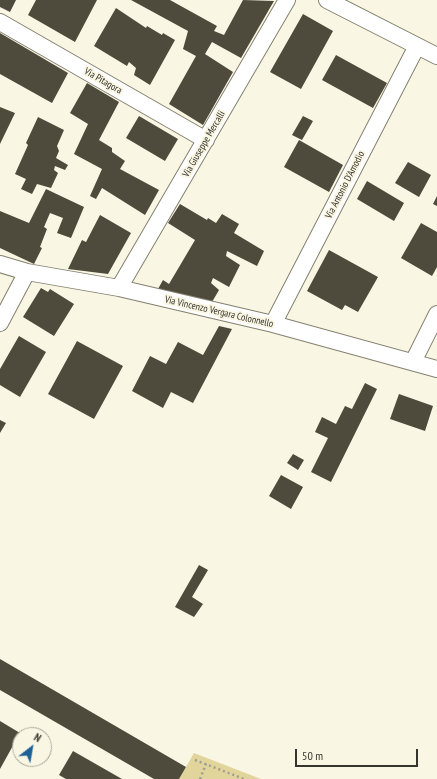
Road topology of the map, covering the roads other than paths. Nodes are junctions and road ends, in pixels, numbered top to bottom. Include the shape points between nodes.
1 (287, 0) edge
2 (327, 0) edge
3 (0, 22) edge
4 (417, 46) junction
5 (437, 56) edge
6 (206, 140) junction
7 (0, 264) edge
8 (27, 272) junction
9 (119, 288) junction
10 (437, 314) edge
11 (0, 323) edge
12 (273, 324) junction
13 (413, 362) junction
14 (437, 368) edge

1 - 6 street, Via Giuseppe Mercalli
2 - 4 street
3 - 6 street, Via Pitagora
4 - 5 street
4 - 12 street, Via Antonio D'Amodio
6 - 9 street, Via Giuseppe Mercalli
7 - 8 street, Via Vincenzo Vergara Colonnello
8 - 9 street, Via Vincenzo Vergara Colonnello
8 - 11 street
9 - 12 street, Via Vincenzo Vergara Colonnello
10 - 13 street
12 - 13 street, Via Vincenzo Vergara Colonnello
13 - 14 street, Via Vincenzo Vergara Colonnello

